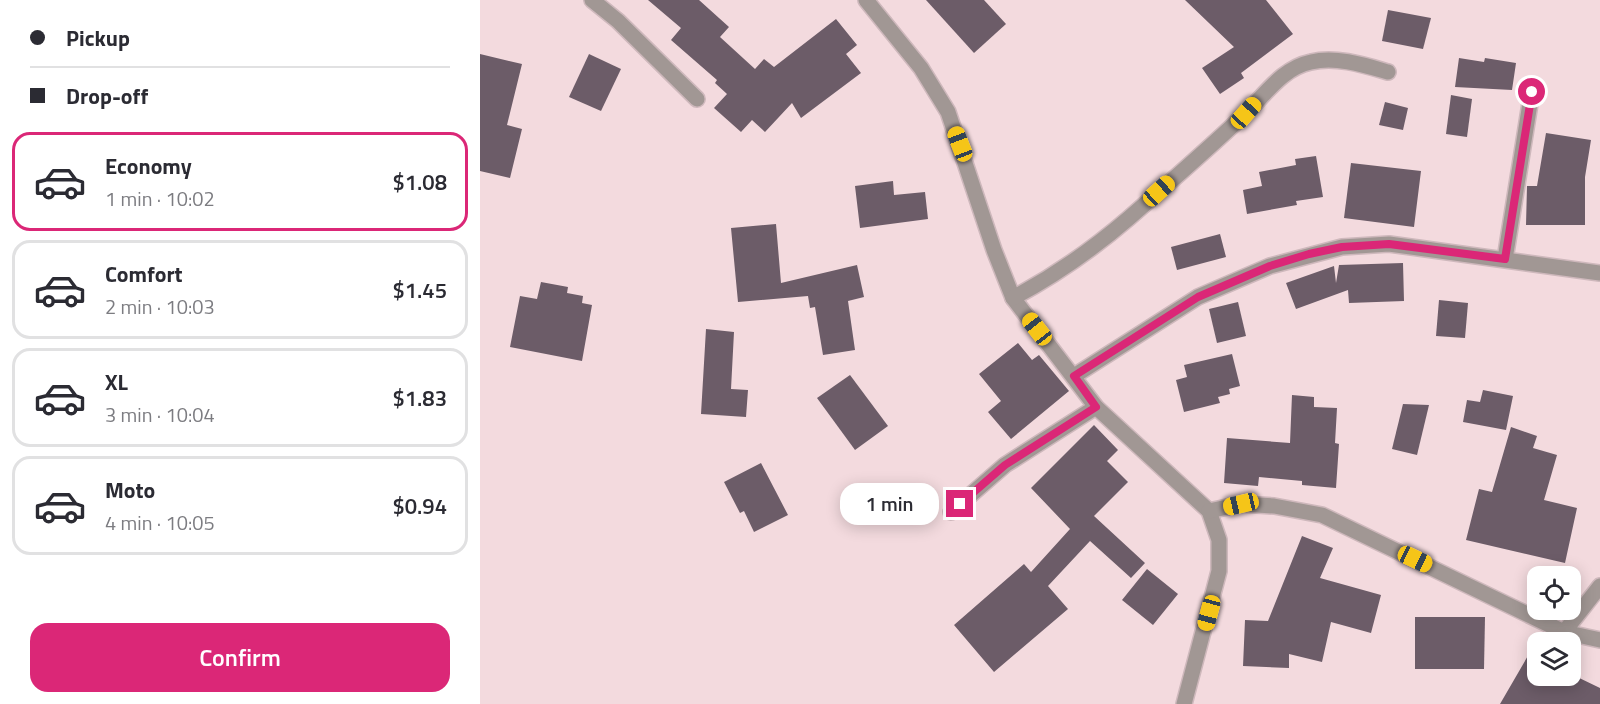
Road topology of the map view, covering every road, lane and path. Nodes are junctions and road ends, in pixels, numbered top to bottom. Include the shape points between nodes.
1 (592, 0) edge
2 (866, 0) edge
3 (1388, 72) dead end
4 (1532, 92) dead end
5 (698, 99) dead end
6 (1505, 259) junction
7 (1600, 273) edge
8 (1013, 298) junction
9 (1074, 376) junction
10 (1096, 407) junction
11 (1209, 511) junction
12 (951, 512) dead end
13 (1600, 586) edge
14 (1564, 632) joint
15 (1581, 636) edge
16 (1600, 640) edge
17 (1184, 704) edge

1 - 5 street
2 - 8 street via 921,68 948,112
3 - 8 street via 1335,60 1312,61 1297,67 1272,84 1246,113 1127,220 1057,273
4 - 6 street
6 - 7 street
6 - 9 street via 1389,244 1309,254 1198,297
8 - 9 street
9 - 10 street
10 - 11 street
10 - 12 street via 1005,465
11 - 14 street via 1241,504 1322,515
11 - 17 street via 1219,540 1219,571
13 - 14 street
15 - 16 street

